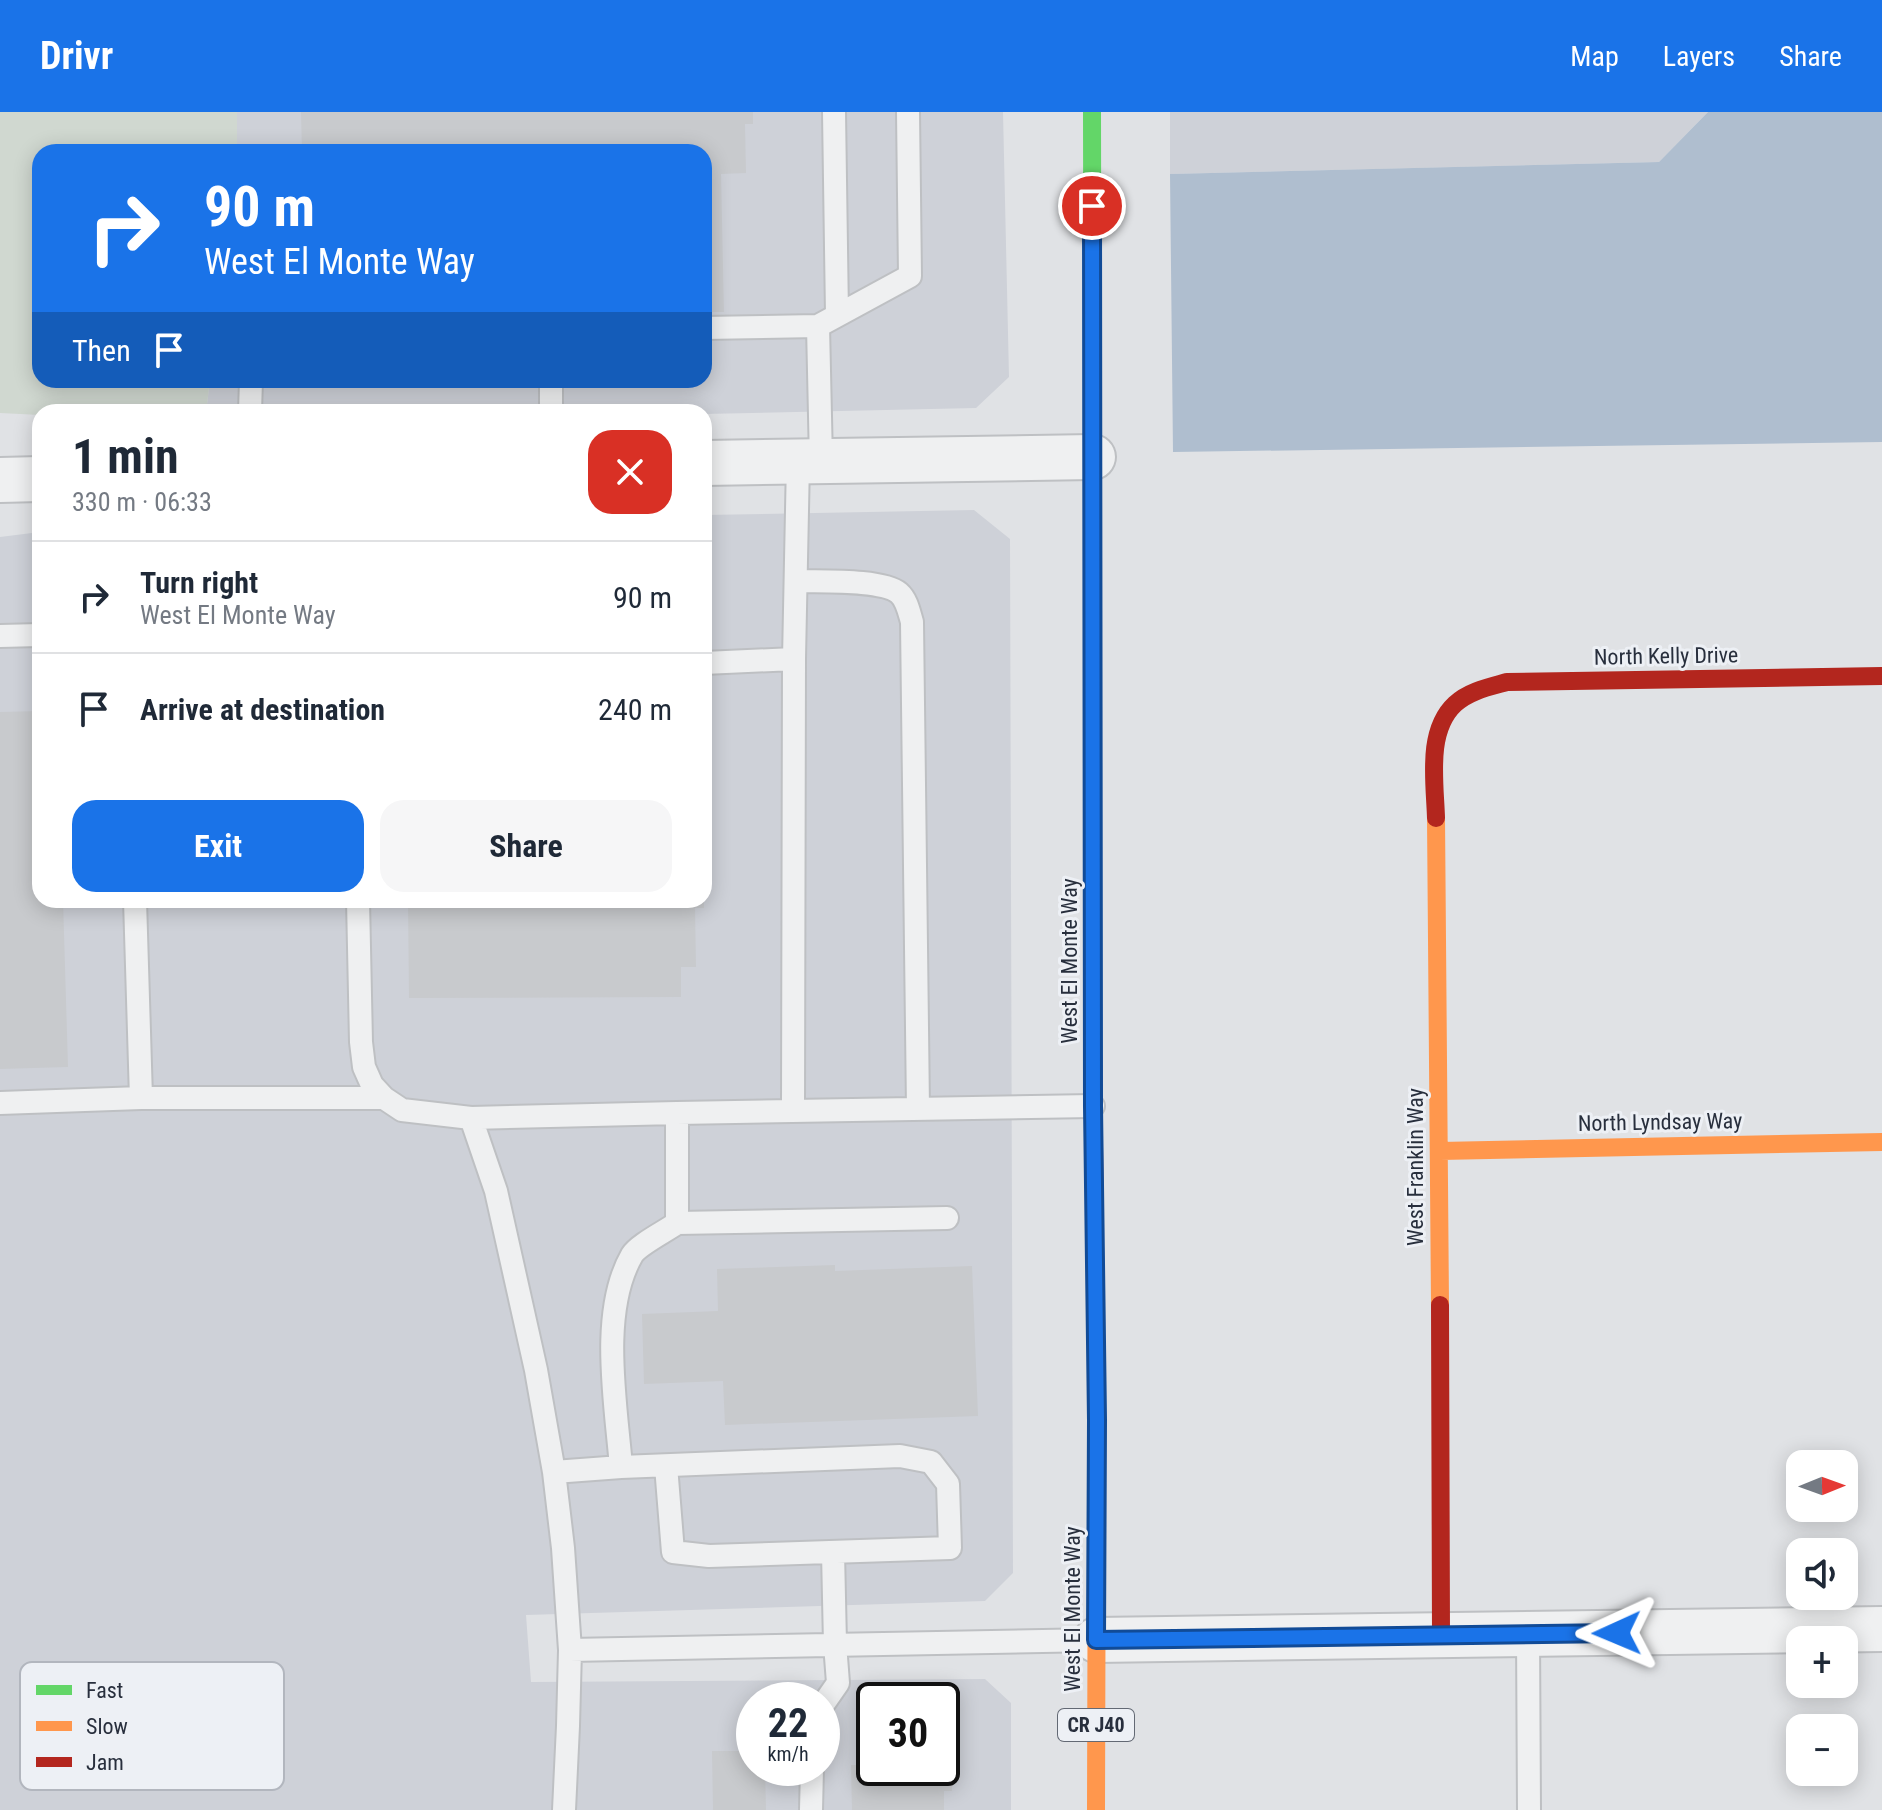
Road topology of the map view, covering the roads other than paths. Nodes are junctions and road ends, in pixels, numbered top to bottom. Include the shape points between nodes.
1 (834, 112) edge
2 (908, 112) edge
3 (1092, 112) edge
4 (827, 321) junction
5 (712, 328) edge
6 (1093, 457) junction
7 (810, 461) junction
8 (712, 463) edge
9 (32, 479) edge
10 (0, 480) edge
11 (797, 581) junction
12 (32, 635) edge
13 (0, 636) edge
14 (794, 659) junction
15 (712, 663) edge
16 (1882, 676) edge
17 (1455, 704) joint
18 (135, 908) edge
19 (358, 908) edge
20 (141, 1098) junction
21 (384, 1098) junction
22 (0, 1103) edge
23 (1093, 1106) junction
24 (918, 1109) junction
25 (793, 1111) junction
26 (677, 1113) junction
27 (471, 1118) junction
28 (1882, 1142) edge
29 (1440, 1151) junction
30 (947, 1218) dead end
31 (677, 1223) junction
32 (666, 1466) junction
33 (621, 1467) junction
34 (554, 1472) junction
35 (833, 1552) junction
36 (1882, 1629) edge
37 (1441, 1634) junction
38 (1528, 1634) junction
39 (1096, 1640) junction
40 (835, 1644) junction
41 (570, 1650) junction
42 (838, 1682) edge
43 (812, 1786) edge
44 (564, 1810) edge
45 (811, 1810) edge
46 (1096, 1810) edge
47 (1529, 1810) edge

1 - 4 lane
2 - 4 lane via 910,276
3 - 6 street, West El Monte Way / CR J40
4 - 5 lane
4 - 7 lane
6 - 7 street
6 - 23 street, West El Monte Way / CR J40
7 - 8 street
7 - 11 lane
9 - 10 street
11 - 14 lane
11 - 24 lane via 886,586 899,593 912,622
12 - 13 lane
14 - 15 lane
14 - 25 lane
16 - 17 street, North Kelly Drive via 1507,682 1480,689
17 - 29 street, West Franklin Way via 1439,728 1435,756
18 - 20 lane
19 - 21 lane via 364,1067
20 - 21 lane
20 - 22 lane
21 - 27 lane via 402,1110
23 - 24 lane
23 - 39 street, West El Monte Way / CR J40
24 - 25 lane
25 - 26 lane
26 - 27 lane
26 - 31 lane
27 - 34 lane via 496,1191
28 - 29 street, North Lyndsay Way
29 - 37 street, West Franklin Way
30 - 31 lane
31 - 33 lane via 633,1252 617,1293 612,1350
32 - 33 lane
32 - 35 lane via 673,1552
32 - 35 lane via 900,1456 931,1462 948,1484 950,1548
33 - 34 lane
34 - 41 lane
35 - 40 lane
36 - 38 street
37 - 38 street
37 - 39 street
38 - 47 lane
39 - 40 lane
39 - 46 street, West El Monte Way / CR J40
40 - 41 lane
40 - 42 lane
41 - 44 lane
43 - 45 lane

